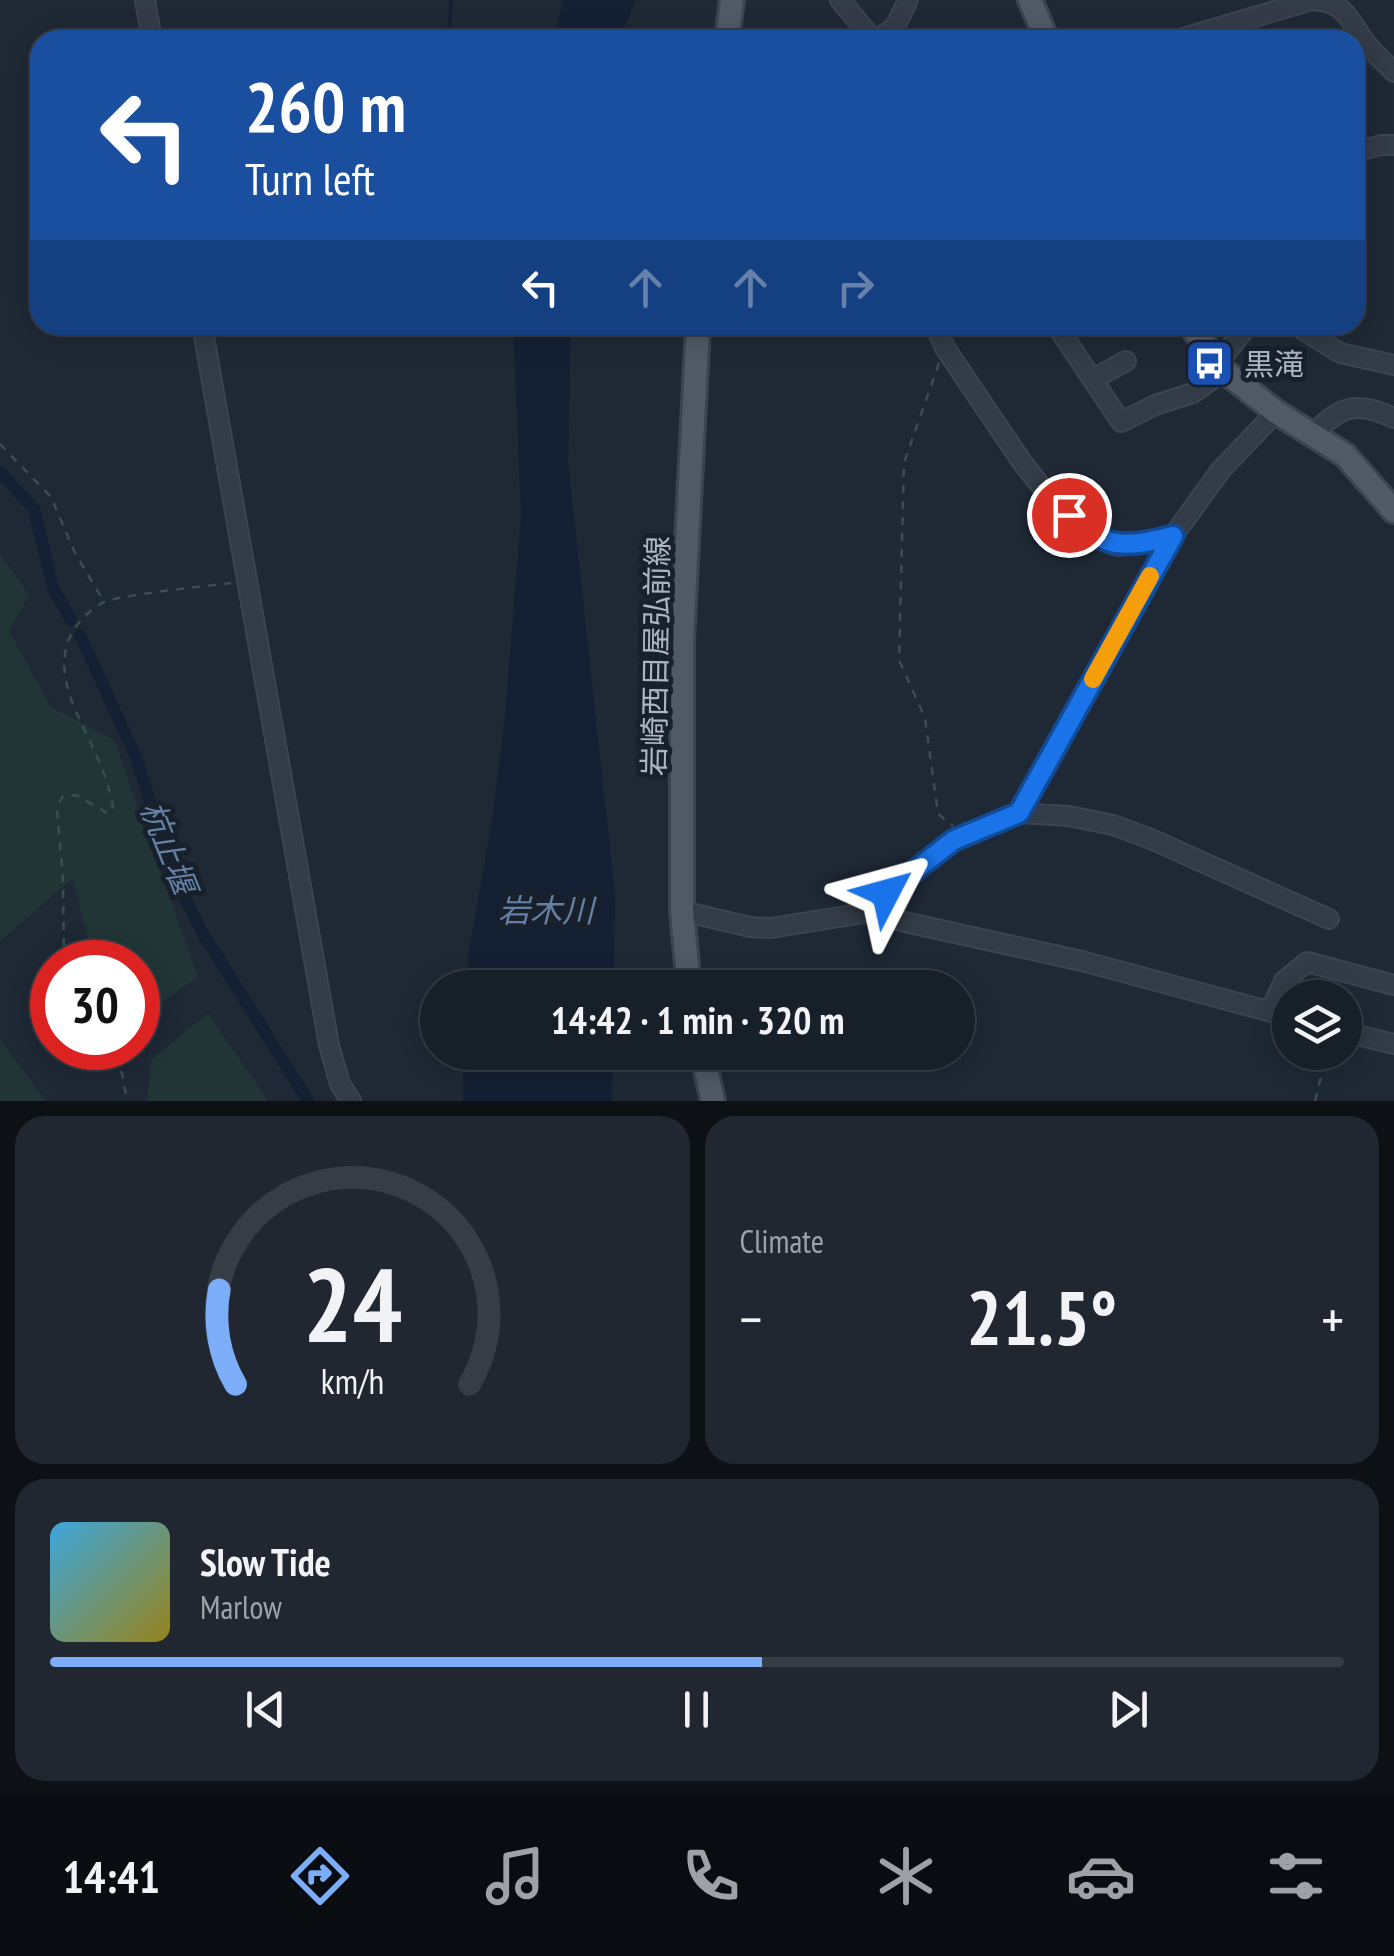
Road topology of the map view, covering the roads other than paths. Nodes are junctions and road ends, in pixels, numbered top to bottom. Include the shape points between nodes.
1 (145, 0) edge
2 (732, 0) edge
3 (840, 0) edge
4 (908, 0) edge
5 (1030, 0) edge
6 (150, 30) edge
7 (728, 30) edge
8 (865, 30) edge
9 (888, 30) edge
10 (1043, 30) edge
11 (1210, 30) edge
12 (1358, 30) edge
13 (1365, 42) edge
14 (1394, 72) edge
15 (1394, 146) edge
16 (1365, 149) edge
17 (204, 335) edge
18 (697, 335) edge
19 (939, 335) edge
20 (1063, 335) edge
21 (1197, 335) edge
22 (1242, 335) edge
23 (1312, 335) edge
24 (1126, 361) dead end
25 (1394, 365) edge
26 (1221, 367) junction
27 (1093, 379) junction
28 (1276, 412) junction
29 (1394, 418) edge
30 (1314, 433) junction
31 (1394, 511) edge
32 (1173, 536) junction
33 (1019, 813) junction
34 (682, 911) junction
35 (864, 913) junction
36 (1329, 919) dead end
37 (687, 970) edge
38 (1394, 985) edge
39 (1270, 1012) joint
40 (1362, 1036) edge
41 (1394, 1044) edge
42 (706, 1070) edge
43 (351, 1101) edge
44 (713, 1101) edge

1 - 6 street
2 - 7 main road
3 - 8 street
4 - 9 street
5 - 10 main road
11 - 12 street via 1312,0 1331,1
13 - 14 street
15 - 16 street
17 - 43 street via 329,1045
18 - 34 main road, 岩崎西目屋弘前線 via 682,642
19 - 32 street via 1022,462 1090,536 1118,546
20 - 27 street
21 - 26 main road
22 - 26 street
23 - 25 street via 1340,352
24 - 27 street
26 - 27 street via 1193,393 1121,422
26 - 28 main road
28 - 30 main road
28 - 32 street via 1220,471
29 - 30 street via 1370,406 1336,411
30 - 31 main road via 1345,454
32 - 33 street
33 - 35 street via 964,836
33 - 36 street via 1112,825
34 - 35 street via 750,928
34 - 37 main road, 岩崎西目屋弘前線
35 - 39 street
38 - 39 street via 1307,962 1284,981
40 - 41 street
42 - 44 main road

